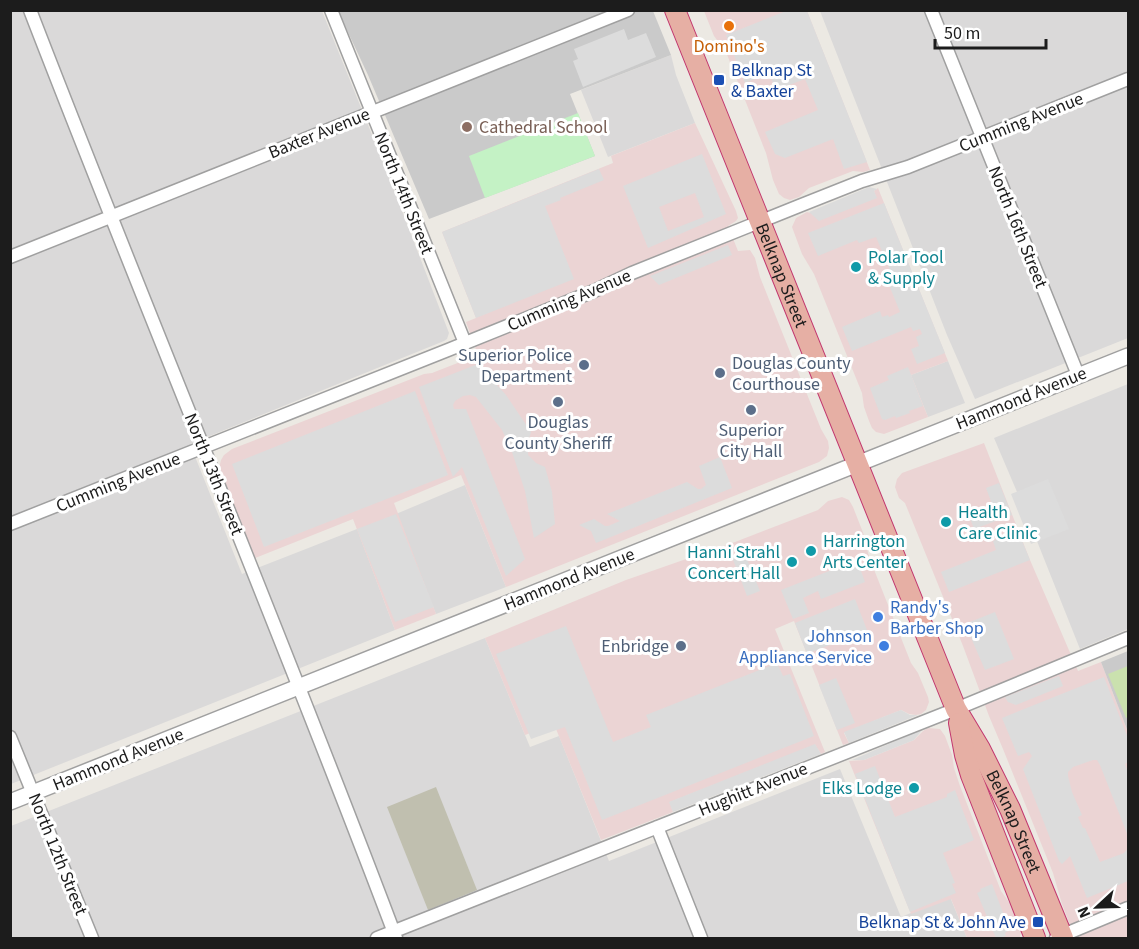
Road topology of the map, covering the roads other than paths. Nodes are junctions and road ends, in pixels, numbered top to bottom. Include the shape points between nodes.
1 (30, 10) edge
2 (331, 10) edge
3 (628, 10) edge
4 (932, 10) edge
5 (675, 11) edge
6 (1128, 79) edge
7 (372, 112) junction
8 (982, 137) junction
9 (110, 217) junction
10 (760, 221) junction
11 (10, 257) edge
12 (465, 343) junction
13 (1128, 356) edge
14 (1078, 375) junction
15 (204, 448) junction
16 (857, 464) junction
17 (10, 524) edge
18 (1128, 638) edge
19 (299, 687) junction
20 (956, 709) junction
21 (10, 737) edge
22 (33, 793) junction
23 (10, 802) edge
24 (657, 827) junction
25 (1128, 908) edge
26 (395, 935) edge
27 (1060, 938) edge
28 (92, 939) edge
29 (377, 939) edge
30 (701, 939) edge
31 (1035, 939) edge

1 - 9 street, North 13th Street
2 - 7 street, North 14th Street
3 - 7 street, Baxter Avenue
4 - 8 street, North 16th Street
5 - 10 highway, Belknap Street
6 - 8 street, Cumming Avenue
7 - 9 street, Baxter Avenue
7 - 12 street, North 14th Street
8 - 10 street, Cumming Avenue
8 - 14 street, North 16th Street
9 - 11 street, Baxter Avenue
9 - 15 street, North 13th Street
10 - 12 street, Cumming Avenue
10 - 16 highway, Belknap Street
12 - 15 street, Cumming Avenue
13 - 14 street, Hammond Avenue
14 - 16 street, Hammond Avenue
15 - 17 street, Cumming Avenue
15 - 19 street, North 13th Street
16 - 19 street, Hammond Avenue
16 - 20 highway, Belknap Street
18 - 20 street, Hughitt Avenue
19 - 22 street, Hammond Avenue
19 - 26 street, North 13th Street
20 - 24 street, Hughitt Avenue
20 - 27 highway, Belknap Street via 1008,804
20 - 31 highway, Belknap Street via 964,755
21 - 22 street, North 12th Street
22 - 23 street, Hammond Avenue
22 - 28 street, North 12th Street
24 - 26 street, Hughitt Avenue
24 - 30 street
25 - 27 street
26 - 29 street, Hughitt Avenue

